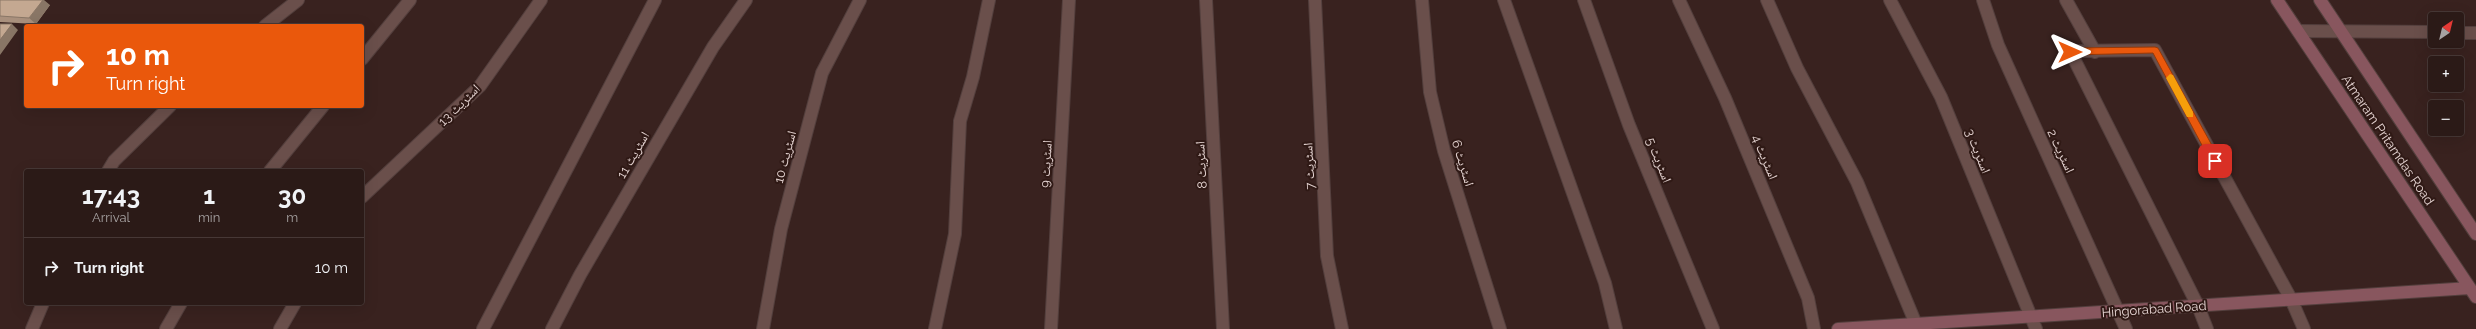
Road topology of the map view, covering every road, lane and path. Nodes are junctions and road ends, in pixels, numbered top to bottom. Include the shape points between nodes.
1 (298, 0) edge
2 (410, 0) edge
3 (541, 0) edge
4 (655, 0) edge
5 (746, 0) edge
6 (860, 0) edge
7 (989, 0) edge
8 (1069, 0) edge
9 (1206, 0) edge
10 (1315, 0) edge
11 (1422, 0) edge
12 (1504, 0) edge
13 (1584, 0) edge
14 (1679, 0) edge
15 (1767, 0) edge
16 (1890, 0) edge
17 (1983, 0) edge
18 (2066, 0) edge
19 (2277, 0) edge
20 (2320, 0) edge
21 (268, 24) edge
22 (2298, 31) junction
23 (2342, 31) junction
24 (2428, 32) edge
25 (2464, 32) edge
26 (2476, 33) edge
27 (2095, 52) junction
28 (364, 56) edge
29 (168, 108) edge
30 (321, 108) edge
31 (109, 169) edge
32 (272, 169) edge
33 (364, 195) edge
34 (2476, 234) edge
35 (2473, 292) edge
36 (2291, 300) junction
37 (42, 305) edge
38 (179, 305) edge
39 (294, 305) edge
40 (2198, 306) junction
41 (2119, 311) junction
42 (2033, 323) edge
43 (1917, 326) edge
44 (32, 329) edge
45 (166, 329) edge
46 (280, 329) edge
47 (483, 329) edge
48 (552, 329) edge
49 (763, 329) edge
50 (935, 329) edge
51 (1051, 329) edge
52 (1223, 329) edge
53 (1342, 329) edge
54 (1500, 329) edge
55 (1616, 329) edge
56 (1713, 329) edge
57 (1814, 329) edge
58 (1838, 329) edge
59 (2126, 329) edge
60 (2207, 329) edge
61 (2304, 329) edge

1 - 21 street
2 - 28 street
3 - 33 street, اسٹریٹ 13 via 480,86
4 - 47 street
5 - 48 street, اسٹریٹ 11 via 709,54 580,275
6 - 49 street, اسٹریٹ 10 via 822,73 781,229
7 - 50 street via 973,77 960,120 955,234
8 - 51 street, اسٹریٹ 9
9 - 52 street, اسٹریٹ 8
10 - 53 street, اسٹریٹ 7 via 1327,256
11 - 54 street, اسٹریٹ 6 via 1430,92 1444,150
12 - 55 street via 1605,283
13 - 56 street, اسٹریٹ 5 via 1629,124
14 - 57 street, اسٹریٹ 4 via 1725,98 1808,298
15 - 43 street via 1796,68 1857,182
16 - 42 street, اسٹریٹ 3 via 1941,97
17 - 41 street, اسٹریٹ 2 via 1998,45
18 - 27 street
19 - 22 main road, Atmaram Pritamdas Road
20 - 23 main road, Atmaram Pritamdas Road
22 - 23 street
22 - 35 main road, Atmaram Pritamdas Road
23 - 24 street
23 - 34 main road, Atmaram Pritamdas Road
25 - 26 street
27 - 36 street via 2155,50
27 - 40 street via 2070,52
29 - 31 street via 114,161
30 - 32 street
35 - 36 main road, Hingorabad Road
36 - 40 main road, Hingorabad Road
36 - 61 street
37 - 44 street
38 - 45 street
39 - 46 street
40 - 41 main road, Hingorabad Road
40 - 60 street
41 - 42 main road, Hingorabad Road
41 - 59 street, اسٹریٹ 2
42 - 43 main road, Hingorabad Road
43 - 58 main road, Hingorabad Road

